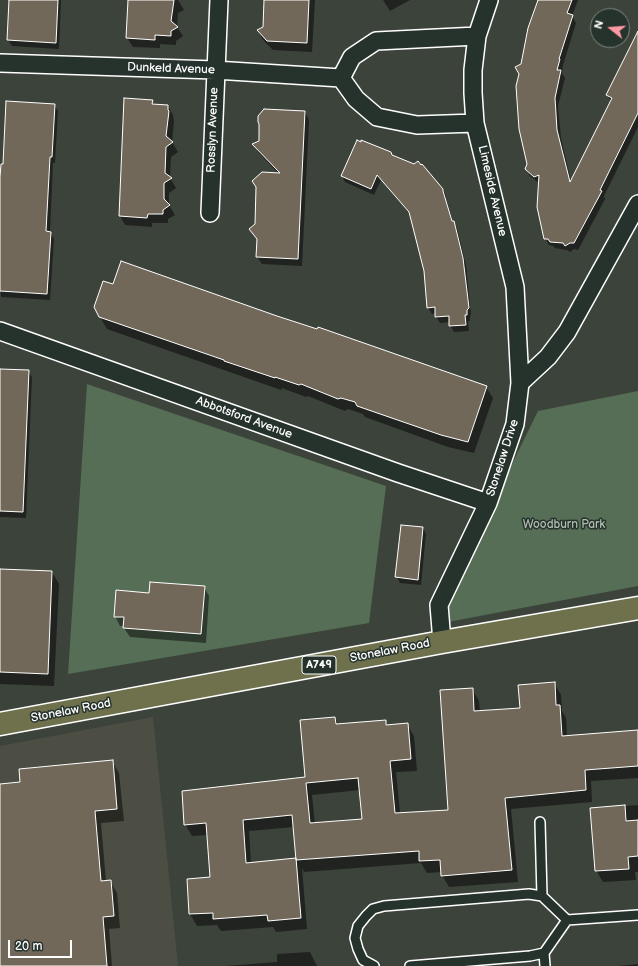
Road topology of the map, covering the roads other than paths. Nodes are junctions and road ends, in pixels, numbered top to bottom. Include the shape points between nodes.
1 (219, 0) edge
2 (489, 0) edge
3 (477, 36) junction
4 (0, 63) edge
5 (215, 70) junction
6 (341, 78) junction
7 (475, 123) junction
8 (638, 204) edge
9 (210, 213) dead end
10 (0, 331) edge
11 (520, 383) junction
12 (488, 503) junction
13 (638, 608) edge
14 (442, 642) junction
15 (0, 724) edge
16 (540, 822) dead end
17 (542, 896) junction
18 (638, 915) edge
19 (567, 920) junction
20 (544, 953) junction
21 (374, 966) edge
22 (410, 966) edge
23 (545, 966) edge

1 - 5 street, Rosslyn Avenue
2 - 3 street, Limeside Avenue
3 - 6 street via 376,41 352,57
3 - 7 street, Limeside Avenue via 473,70
4 - 5 street, Dunkeld Avenue
5 - 6 street, Dunkeld Avenue
5 - 9 street, Rosslyn Avenue
6 - 7 street via 356,99 376,117 416,125
7 - 11 street, Limeside Avenue via 515,287
8 - 11 street via 567,332 548,357
10 - 12 street, Abbotsford Avenue via 390,471
11 - 12 street, Stonelaw Drive via 515,424
12 - 14 street, Stonelaw Drive via 439,606
13 - 14 main road, Stonelaw Road / A749
14 - 15 main road, Stonelaw Road / A749
16 - 17 lane
17 - 19 lane
17 - 21 lane via 529,894 373,909 358,926 355,938 363,960
18 - 19 lane
19 - 20 lane
20 - 22 lane
20 - 23 lane

